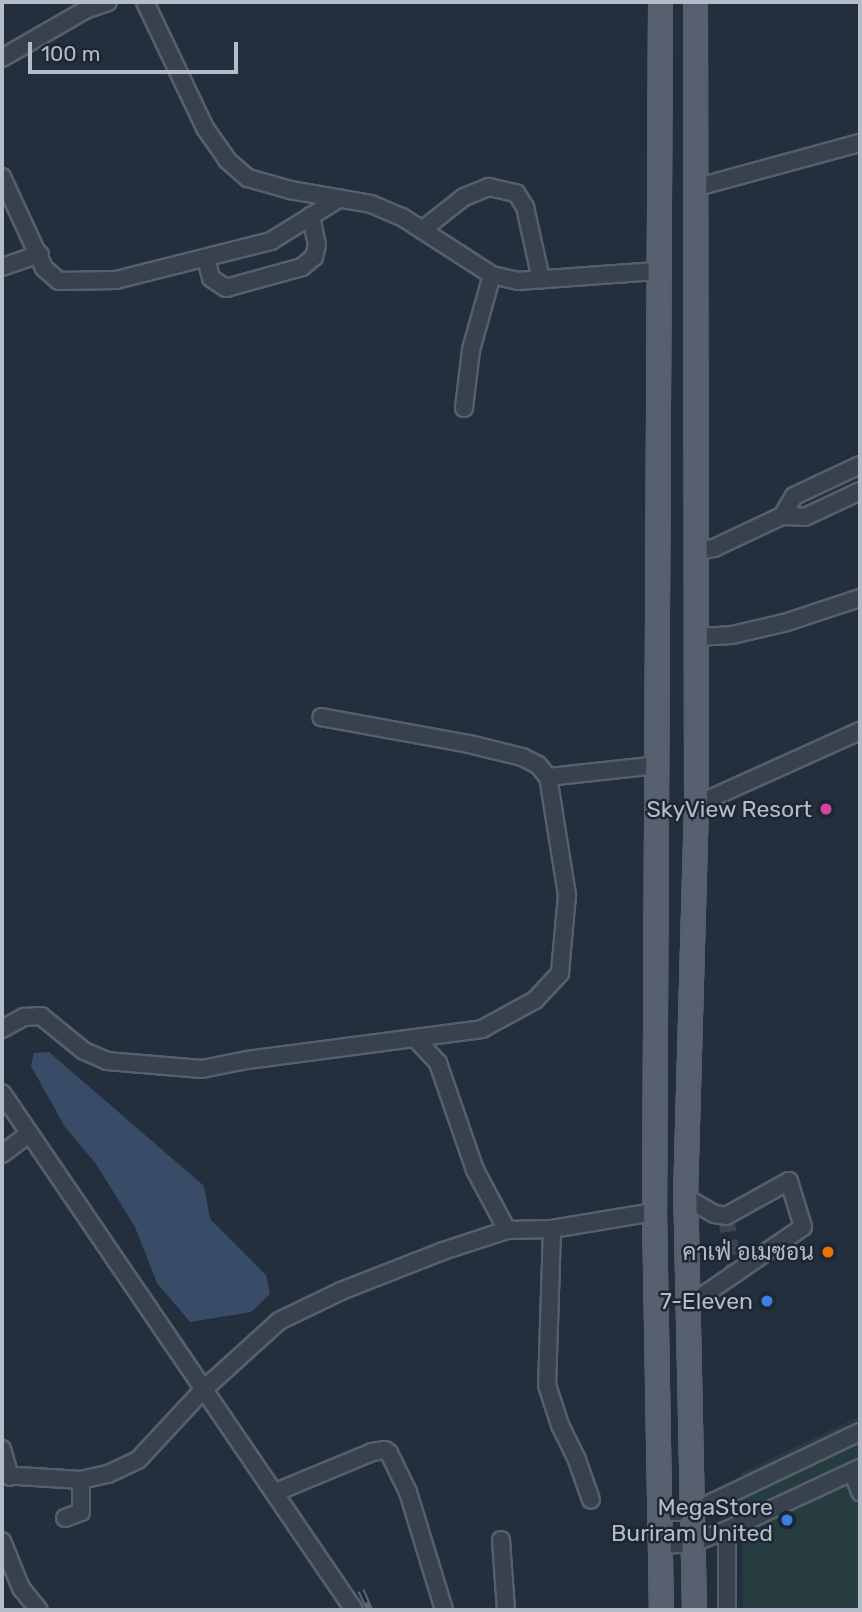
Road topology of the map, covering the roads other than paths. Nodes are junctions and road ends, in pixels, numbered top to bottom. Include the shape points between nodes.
1 (108, 2) edge
2 (145, 2) edge
3 (660, 2) edge
4 (695, 2) edge
5 (2, 58) edge
6 (860, 143) edge
7 (2, 177) edge
8 (694, 188) junction
9 (340, 198) junction
10 (311, 216) junction
11 (422, 230) junction
12 (40, 254) junction
13 (206, 259) junction
14 (2, 267) edge
15 (657, 271) junction
16 (492, 275) junction
17 (541, 279) junction
18 (464, 408) dead end
19 (860, 466) edge
20 (860, 491) edge
21 (782, 516) junction
22 (695, 552) junction
23 (860, 598) edge
24 (696, 637) junction
25 (321, 717) dead end
26 (860, 731) edge
27 (658, 765) junction
28 (548, 778) junction
29 (696, 805) junction
30 (2, 1029) edge
31 (415, 1038) junction
32 (2, 1093) edge
33 (29, 1133) junction
34 (2, 1154) edge
35 (685, 1197) junction
36 (654, 1212) junction
37 (552, 1228) junction
38 (507, 1230) junction
39 (686, 1307) junction
40 (203, 1390) junction
41 (860, 1432) edge
42 (2, 1449) edge
43 (856, 1470) edge
44 (6, 1476) edge
45 (81, 1480) junction
46 (275, 1492) junction
47 (860, 1492) edge
48 (590, 1500) dead end
49 (660, 1512) junction
50 (692, 1512) junction
51 (65, 1518) dead end
52 (727, 1530) junction
53 (501, 1540) dead end
54 (2, 1541) edge
55 (693, 1543) junction
56 (660, 1545) junction
57 (39, 1610) edge
58 (354, 1610) edge
59 (444, 1610) edge
60 (506, 1610) edge
61 (661, 1610) edge
62 (694, 1610) edge
63 (727, 1610) edge

1 - 5 street via 85,10
2 - 9 street via 205,128 227,160 248,178
3 - 15 main road
4 - 8 main road
6 - 8 street
7 - 12 street
8 - 22 main road
9 - 10 street
9 - 11 street via 402,216
10 - 13 street via 271,241
10 - 13 street via 317,245 314,257 302,267 226,288 211,278
11 - 16 street
11 - 17 street via 464,197 489,187 516,193 525,207
12 - 13 street via 44,268 59,281 116,280
12 - 14 street
15 - 17 street
15 - 27 main road
16 - 17 street via 518,281
16 - 18 street via 471,350
19 - 21 street via 794,496
20 - 21 street via 804,517
21 - 22 street via 714,548
22 - 24 main road
23 - 24 street via 784,623 732,635
24 - 29 main road
25 - 28 street via 522,757 538,765
26 - 29 street
27 - 28 street
27 - 36 main road
28 - 31 street via 567,895 560,973 535,1000 482,1030
29 - 35 main road
30 - 31 street via 30,1015 40,1016 84,1051 107,1061 202,1069
31 - 38 street via 438,1063 475,1170
32 - 33 street
33 - 34 street
33 - 40 street
35 - 39 main road
35 - 39 street via 726,1216 789,1181 803,1227
36 - 37 street
36 - 49 main road
37 - 38 street
37 - 48 street via 548,1385
38 - 40 street via 341,1291 279,1321
39 - 50 main road
40 - 45 street via 138,1460
40 - 46 street
41 - 50 street
42 - 44 street
43 - 47 street
43 - 52 street
44 - 45 street
45 - 51 street via 81,1512
46 - 58 street
46 - 59 street via 385,1450 408,1492
49 - 50 street
49 - 56 main road
50 - 55 main road
52 - 55 street
52 - 63 street
53 - 60 street
54 - 57 street via 21,1588
55 - 56 street
55 - 62 main road
56 - 61 main road

